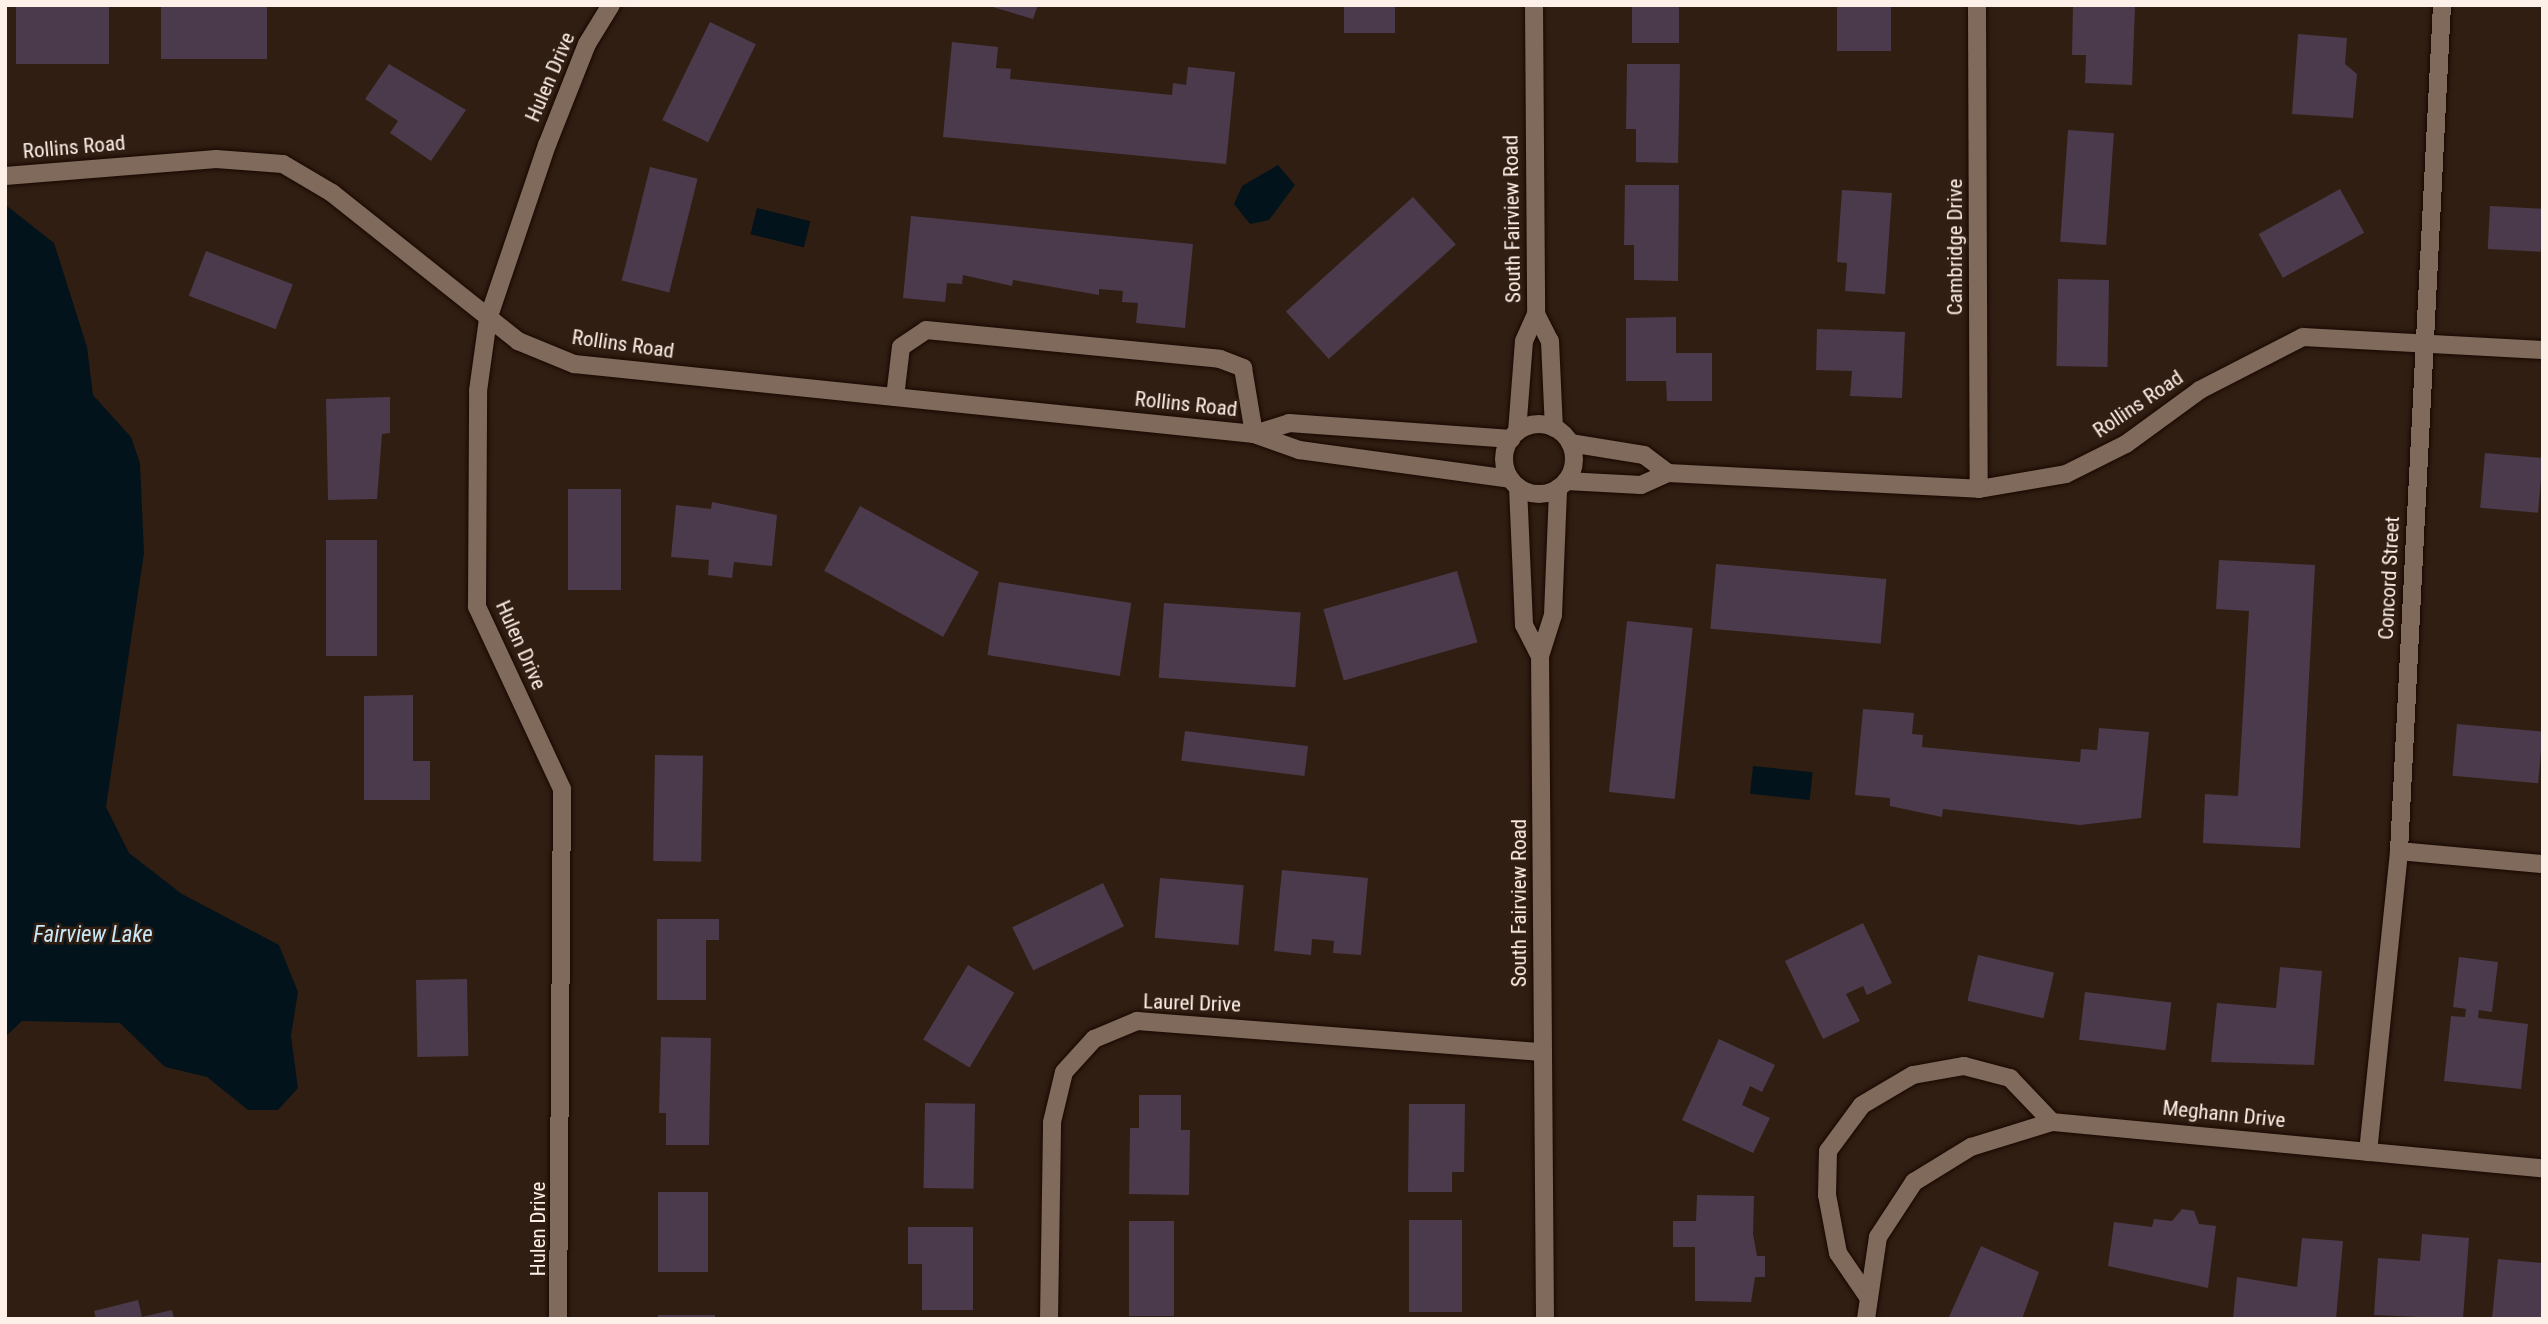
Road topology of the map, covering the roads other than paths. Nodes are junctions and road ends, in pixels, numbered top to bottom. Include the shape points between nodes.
1 (611, 5) edge
2 (1534, 5) edge
3 (1977, 5) edge
4 (2442, 5) edge
5 (5, 176) edge
6 (1536, 314) junction
7 (488, 319) junction
8 (2423, 339) junction
9 (2543, 350) edge
10 (895, 397) junction
11 (1555, 428) junction
12 (1254, 434) junction
13 (1514, 435) junction
14 (1570, 443) junction
15 (1668, 473) junction
16 (1514, 483) junction
17 (1562, 485) junction
18 (1979, 489) junction
19 (1540, 656) junction
20 (2399, 851) junction
21 (2543, 864) edge
22 (1542, 1052) junction
23 (2052, 1122) junction
24 (2368, 1152) junction
25 (2543, 1168) edge
26 (1868, 1297) junction
27 (558, 1319) edge
28 (1049, 1319) edge
29 (1545, 1319) edge
30 (1866, 1319) edge

1 - 7 street, Hulen Drive via 587,44 547,145
2 - 6 street, South Fairview Road
3 - 18 street, Cambridge Drive
4 - 8 street, Concord Street
5 - 7 street, Rollins Road via 216,159 283,164 332,193
6 - 11 street, South Fairview Road via 1550,341
6 - 13 street via 1524,341
7 - 10 street, Rollins Road via 518,341 574,364
7 - 27 street, Hulen Drive via 478,391 478,607 562,789
8 - 9 street, Rollins Road
8 - 18 street, Rollins Road via 2303,337 2200,390 2126,444 2066,474
8 - 20 street, Concord Street
10 - 12 street, Rollins Road
10 - 12 street via 901,347 926,330 1207,357 1243,368
11 - 13 street via 1535,425
11 - 14 street
12 - 13 street, Rollins Road via 1289,423
12 - 16 street, Rollins Road via 1299,450
13 - 16 street via 1504,460
14 - 15 street via 1644,455
14 - 17 street via 1574,463
15 - 17 street, Rollins Road via 1641,485
15 - 18 street, Rollins Road
16 - 17 street via 1537,494
16 - 19 street via 1524,625
17 - 19 street, South Fairview Road via 1553,615
19 - 22 street, South Fairview Road
20 - 21 street
20 - 24 street, Concord Street
22 - 28 street, Laurel Drive via 1137,1021 1094,1039 1064,1072 1052,1122
22 - 29 street, South Fairview Road
23 - 24 street, Meghann Drive
23 - 26 street, Meghann Drive via 1971,1147 1914,1182 1878,1237
23 - 26 street via 2010,1078 1964,1066 1913,1075 1861,1105 1828,1151 1827,1195 1838,1253
24 - 25 street, Meghann Drive
26 - 30 street

